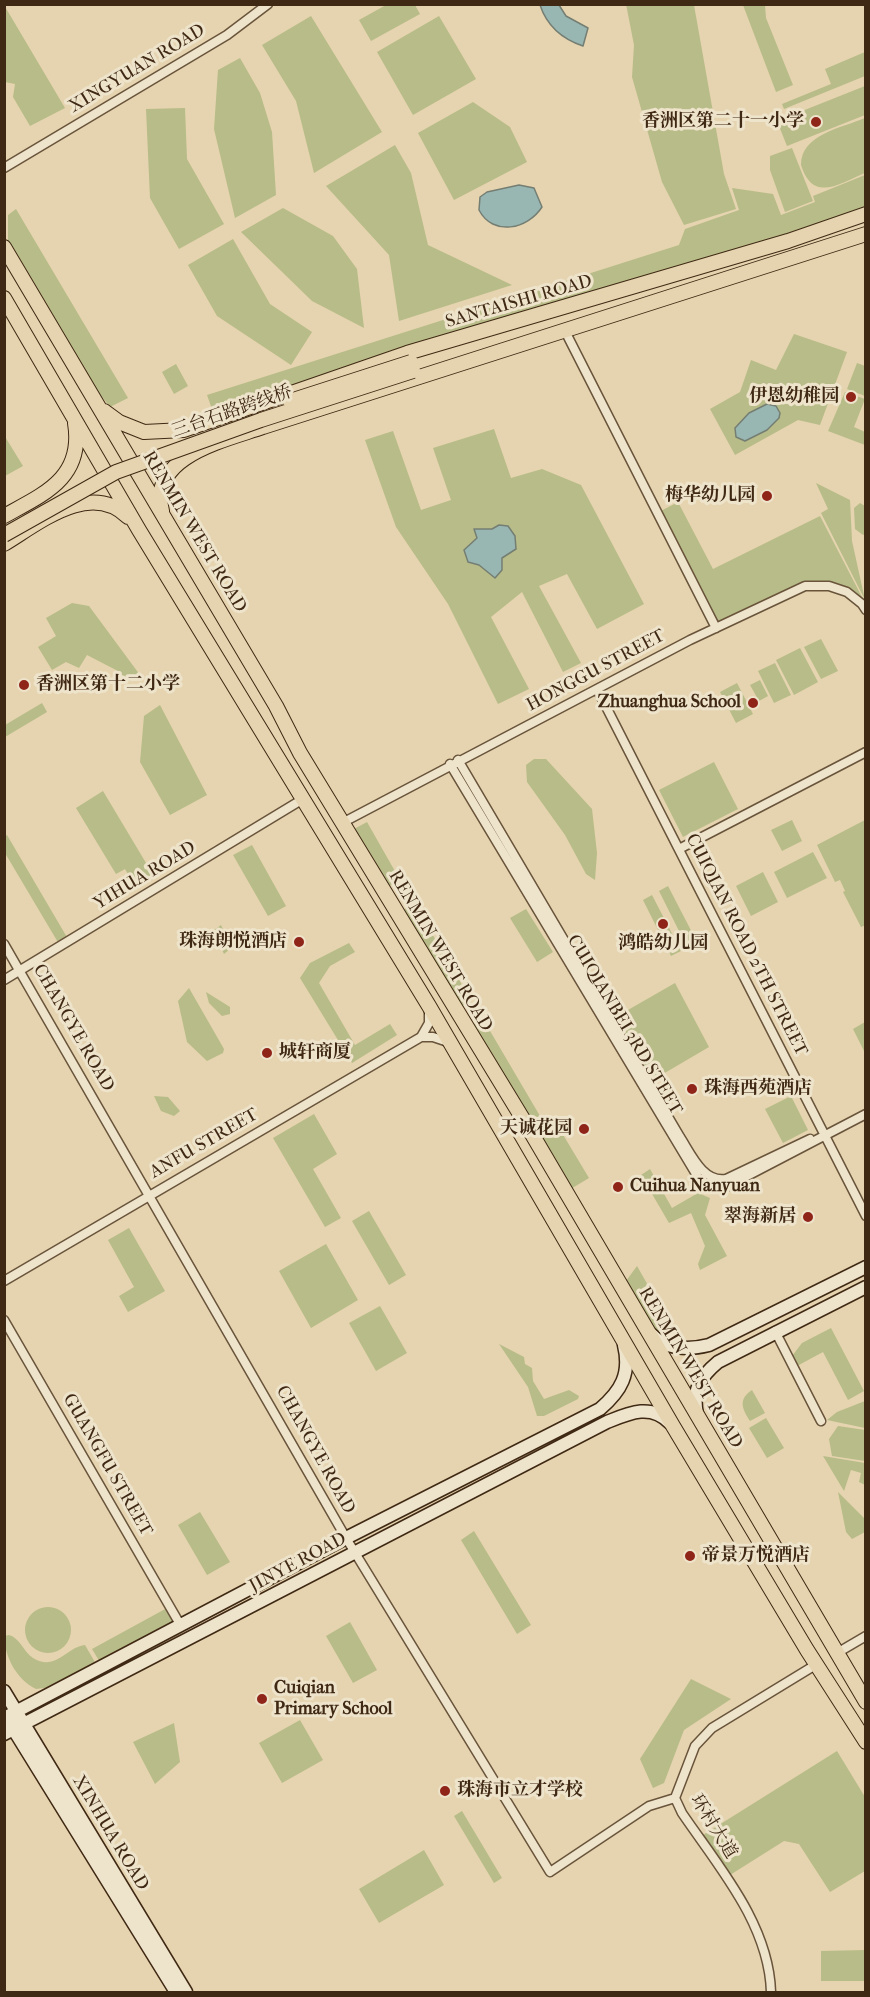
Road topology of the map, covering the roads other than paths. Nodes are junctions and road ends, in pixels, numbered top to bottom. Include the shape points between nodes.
1 (268, 4) edge
2 (21, 157) junction
3 (4, 164) edge
4 (4, 168) edge
5 (863, 214) edge
6 (866, 236) edge
7 (4, 247) edge
8 (4, 298) edge
9 (565, 331) junction
10 (448, 341) junction
11 (456, 366) junction
12 (412, 367) junction
13 (94, 400) junction
14 (71, 413) junction
15 (4, 516) edge
16 (163, 516) junction
17 (4, 526) edge
18 (139, 530) junction
19 (4, 535) edge
20 (4, 544) edge
21 (866, 610) edge
22 (717, 628) junction
23 (597, 689) junction
24 (285, 724) junction
25 (264, 736) junction
26 (866, 752) edge
27 (454, 762) junction
28 (303, 799) junction
29 (342, 823) junction
30 (679, 849) junction
31 (4, 944) edge
32 (21, 970) junction
33 (4, 980) edge
34 (429, 1006) junction
35 (421, 1038) junction
36 (449, 1043) junction
37 (866, 1114) edge
38 (825, 1135) junction
39 (150, 1194) junction
40 (866, 1216) edge
41 (866, 1267) edge
42 (4, 1281) edge
43 (866, 1287) edge
44 (4, 1320) edge
45 (646, 1328) junction
46 (775, 1331) junction
47 (623, 1341) junction
48 (697, 1415) junction
49 (821, 1421) dead end
50 (673, 1426) junction
51 (346, 1538) junction
52 (356, 1553) junction
53 (181, 1626) junction
54 (866, 1636) edge
55 (837, 1653) junction
56 (817, 1664) junction
57 (4, 1691) edge
58 (866, 1702) edge
59 (8, 1715) edge
60 (14, 1729) edge
61 (866, 1742) edge
62 (675, 1798) junction
63 (176, 1992) edge
64 (186, 1992) edge
65 (771, 1992) edge

1 - 2 street, XINGYUAN ROAD via 227,35
2 - 3 street, XINGYUAN ROAD
2 - 4 street, XINGYUAN ROAD
5 - 10 main road, SANTAISHI ROAD via 788,241
6 - 9 main road
7 - 13 main road, RENMIN WEST ROAD
8 - 14 main road
9 - 11 main road
9 - 22 street
10 - 12 main road
10 - 13 main road, SANTAISHI ROAD via 184,430 136,429 114,418
11 - 12 main road
11 - 16 main road via 192,453 174,466 165,481 161,496
12 - 17 main road, 三台石路跨线桥, bridge via 259,411 118,462
12 - 19 main road, 三台石路跨线桥, bridge via 116,472
13 - 16 main road, RENMIN WEST ROAD
14 - 15 main road via 76,433 73,457 65,475 51,490
14 - 18 main road
16 - 24 main road, RENMIN WEST ROAD
18 - 20 main road via 122,511 107,504 82,503
18 - 25 main road
21 - 22 street, HONGGU STREET via 847,592 829,586 805,586
22 - 23 street, HONGGU STREET
23 - 27 street, HONGGU STREET
23 - 30 street, CUIQIAN ROAD 2TH STREET
24 - 25 main road
24 - 29 main road, RENMIN WEST ROAD
25 - 28 main road
26 - 30 street
27 - 29 street, HONGGU STREET
27 - 38 street via 706,1175 713,1180 726,1179 807,1139
28 - 32 street, YIHUA ROAD
28 - 34 main road
29 - 45 main road, RENMIN WEST ROAD
30 - 38 street, CUIQIAN ROAD 2TH STREET
31 - 32 street, CHANGYE ROAD
32 - 33 street, YIHUA ROAD
32 - 39 street, CHANGYE ROAD
34 - 35 street via 429,1023
34 - 36 main road
35 - 36 street via 433,1036
35 - 39 street, ANFU STREET
36 - 47 main road
37 - 38 street
38 - 40 street, CUIQIAN ROAD 2TH STREET
39 - 42 street, ANFU STREET
39 - 51 street, CHANGYE ROAD
41 - 45 main road via 709,1345 667,1345
43 - 46 main road
44 - 53 street, GUANGFU STREET
45 - 48 main road, RENMIN WEST ROAD
46 - 48 main road via 718,1362 703,1376 696,1387
46 - 49 street
47 - 50 main road
47 - 51 main road, JINYE ROAD via 627,1364 624,1383 600,1409
48 - 55 main road, RENMIN WEST ROAD
50 - 52 main road, JINYE ROAD via 649,1411 607,1422
50 - 56 main road
51 - 52 street, CHANGYE ROAD
51 - 53 main road, JINYE ROAD
52 - 60 main road, JINYE ROAD
52 - 62 street, CHANGYE ROAD via 550,1872 649,1806
53 - 59 main road, JINYE ROAD
54 - 55 street
55 - 58 main road, RENMIN WEST ROAD
56 - 61 main road
56 - 62 street, 环村大道 via 712,1728 695,1746
57 - 59 main road, XINHUA ROAD
59 - 60 main road, XINHUA ROAD
60 - 63 main road, XINHUA ROAD
60 - 64 main road, XINHUA ROAD
62 - 65 street, 环村大道 via 749,1914 759,1937

